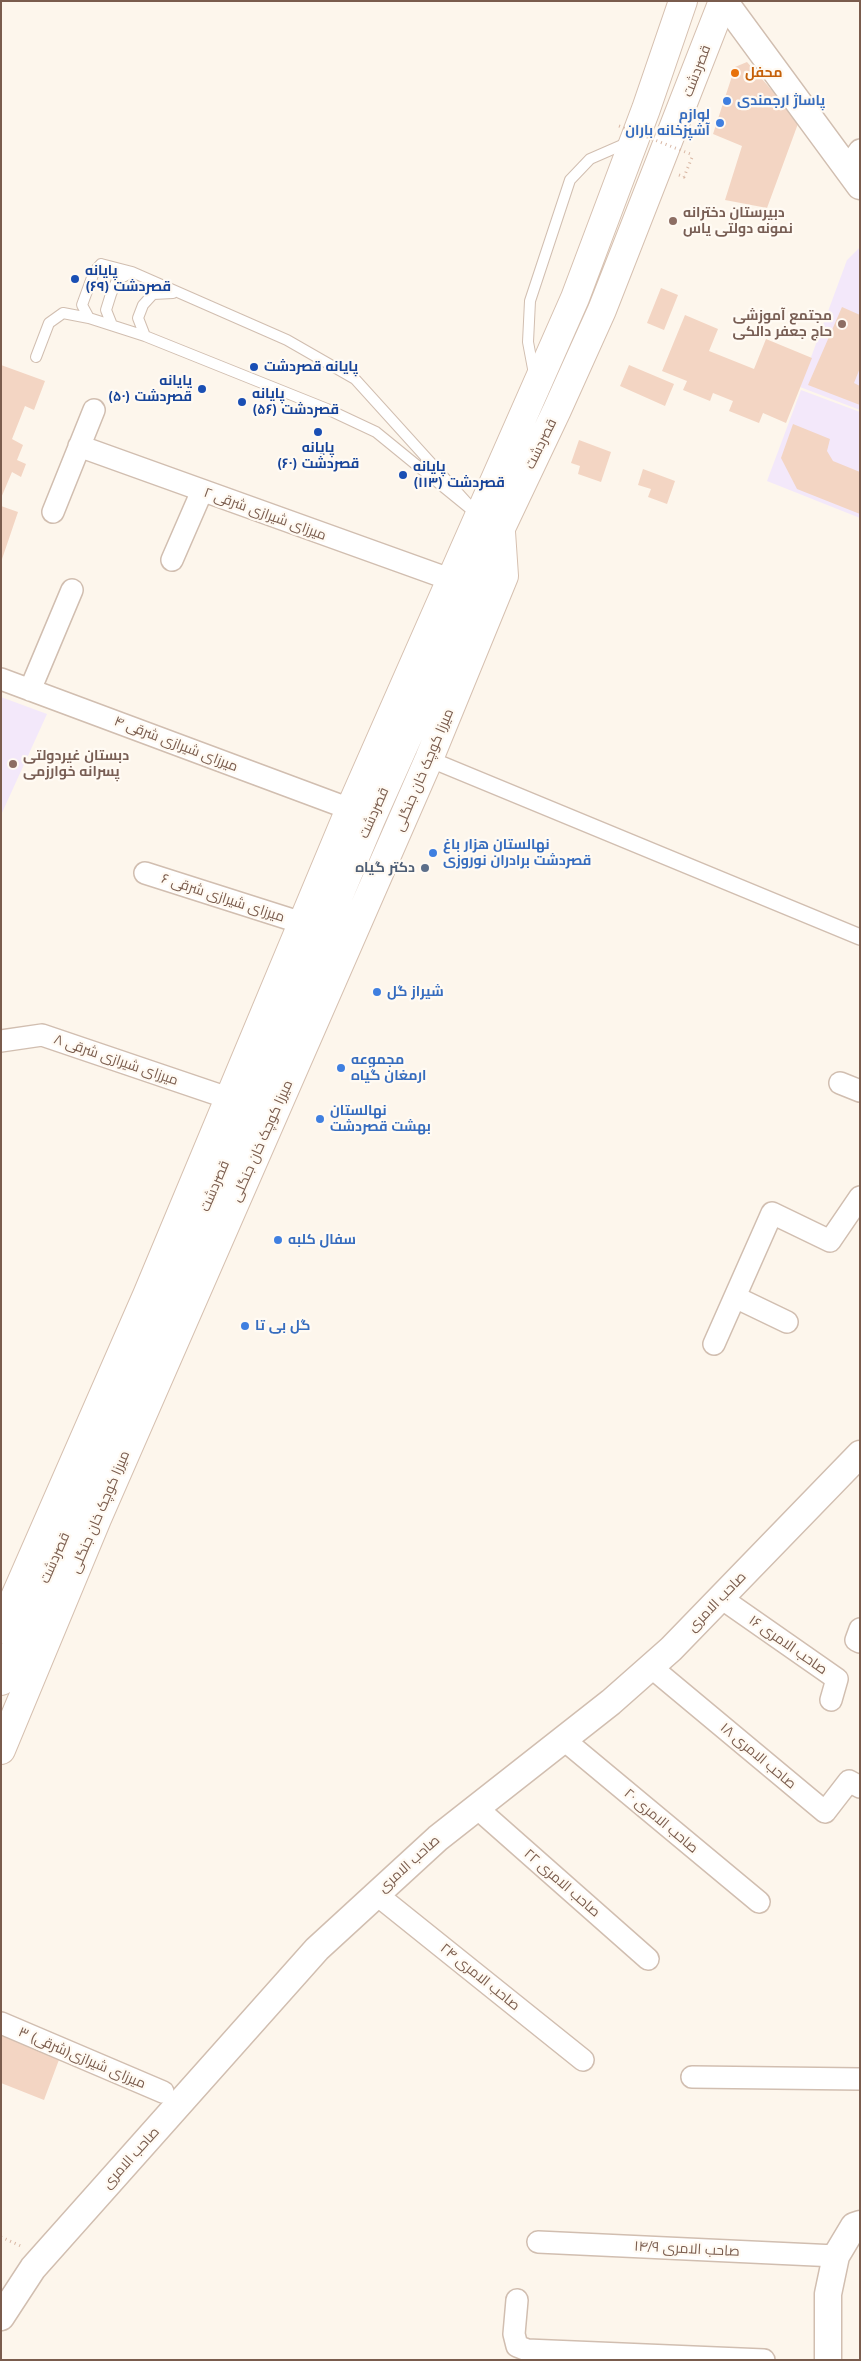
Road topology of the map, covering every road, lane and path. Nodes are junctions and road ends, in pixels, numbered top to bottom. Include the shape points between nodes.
1 (683, 1) edge
2 (724, 1) edge
3 (627, 132) junction
4 (856, 168) edge
5 (684, 177) dead end
6 (132, 272) junction
7 (176, 293) junction
8 (89, 318) junction
9 (112, 325) junction
10 (145, 336) junction
11 (36, 356) dead end
12 (536, 388) junction
13 (94, 410) dead end
14 (79, 446) junction
15 (202, 491) junction
16 (53, 512) dead end
17 (490, 522) junction
18 (172, 560) dead end
19 (462, 585) junction
20 (72, 590) dead end
21 (1, 679) edge
22 (30, 690) junction
23 (429, 759) junction
24 (361, 814) junction
25 (145, 873) dead end
26 (312, 928) junction
27 (860, 936) edge
28 (1, 1041) edge
29 (840, 1083) dead end
30 (860, 1092) edge
31 (228, 1098) junction
32 (860, 1197) edge
33 (735, 1297) junction
34 (177, 1308) junction
35 (787, 1322) dead end
36 (714, 1344) dead end
37 (860, 1454) edge
38 (721, 1598) junction
39 (1, 1629) edge
40 (860, 1629) edge
41 (860, 1642) edge
42 (652, 1667) junction
43 (1, 1681) edge
44 (832, 1700) dead end
45 (564, 1739) junction
46 (1, 1750) edge
47 (860, 1786) edge
48 (477, 1808) junction
49 (376, 1894) junction
50 (759, 1902) dead end
51 (648, 1959) dead end
52 (1, 2024) edge
53 (584, 2060) dead end
54 (692, 2077) dead end
55 (860, 2079) edge
56 (163, 2092) dead end
57 (860, 2224) edge
58 (538, 2242) dead end
59 (836, 2256) junction
60 (516, 2300) dead end
61 (1, 2317) edge
62 (764, 2360) edge
63 (828, 2360) edge

1 - 3 main road, قصردشت
2 - 4 street
2 - 17 main road, قصردشت via 602,310 557,410
3 - 5 path, bridge via 693,155
3 - 12 main road, قصردشت via 575,298
3 - 12 lane via 590,158 570,180 530,301 528,342
6 - 7 lane
6 - 8 lane via 102,264 94,272 82,306
6 - 9 lane via 117,280 111,294 106,310
7 - 10 lane via 154,294 143,305 138,318
7 - 17 lane via 287,340 355,379
8 - 9 lane
8 - 11 lane via 63,313 49,323
9 - 10 lane
10 - 17 lane via 376,432
12 - 17 main road, قصردشت
13 - 14 street
14 - 15 street, ۲ میرزای شیرازی شرقی
14 - 16 street
15 - 18 street
15 - 19 street, ۲ میرزای شیرازی شرقی
17 - 19 main road, قصردشت
17 - 23 main road, میرزا کوچک خان جنگلی via 504,576
19 - 24 main road, قصردشت
20 - 22 street
21 - 22 street, ۴ میرزای شیرازی شرقی
22 - 24 street, ۴ میرزای شیرازی شرقی
23 - 27 street
23 - 34 main road, میرزا کوچک خان جنگلی
24 - 26 main road, قصردشت
25 - 26 street, ۶ میرزای شیرازی شرقی
26 - 31 main road, قصردشت
26 - 34 main road, قصردشت
28 - 31 street, ۸ میرزای شیرازی شرقی via 42,1035
29 - 30 street
31 - 39 main road, قصردشت via 147,1295
32 - 33 street via 830,1241 772,1213
33 - 35 street
33 - 36 street
34 - 43 main road, قصردشت
34 - 46 main road, میرزا کوچک خان جنگلی via 97,1519
37 - 38 street, صاحب الامری
38 - 42 street, صاحب الامری
38 - 44 street, ۱۶ صاحب الامری via 837,1679
40 - 41 street via 856,1640
42 - 45 street, صاحب الامری
42 - 47 street, ۱۸ صاحب الامری via 825,1812 849,1781
45 - 48 street, صاحب الامری
45 - 50 street, ۲۰ صاحب الامری
48 - 49 street, صاحب الامری
48 - 51 street, ۲۲ صاحب الامری
49 - 53 street, ۲۴ صاحب الامری
49 - 61 street, صاحب الامری via 318,1949 33,2268
52 - 56 street, ۳ میرزای شیرازی(شرقی)
54 - 55 street
57 - 59 street via 854,2226
58 - 59 street, ۱۴/۹ صاحب الامری
59 - 63 street via 828,2294
60 - 62 street via 516,2346 527,2350

